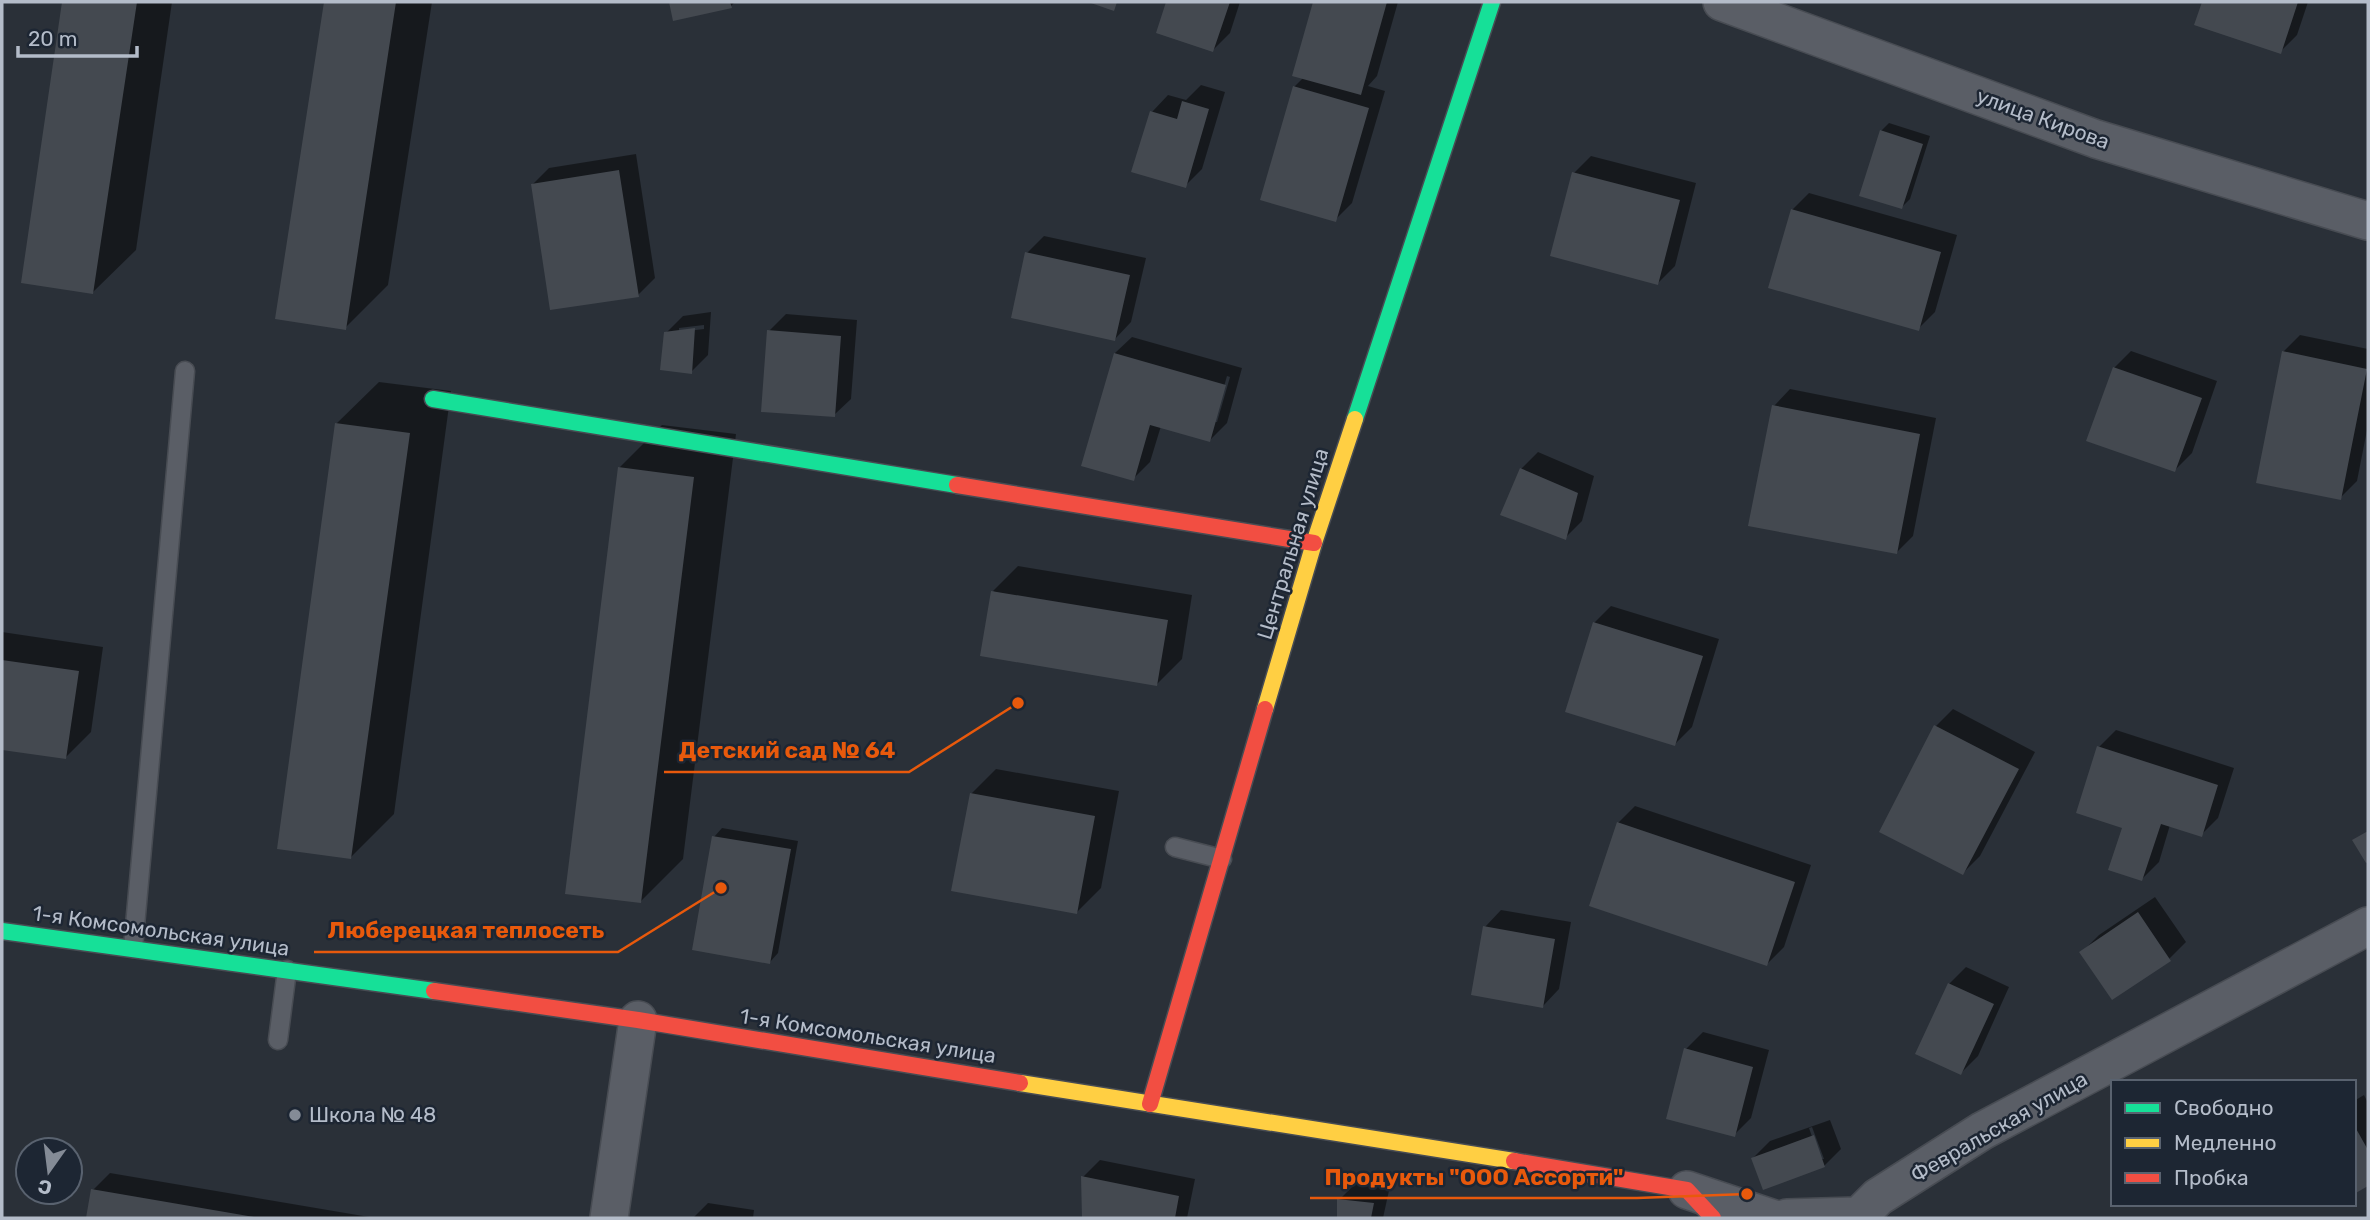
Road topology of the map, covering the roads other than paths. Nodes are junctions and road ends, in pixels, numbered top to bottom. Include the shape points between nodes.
1 (1492, 2) edge
2 (1722, 2) edge
3 (2368, 221) edge
4 (185, 371) dead end
5 (433, 399) dead end
6 (1314, 543) junction
7 (1175, 847) dead end
8 (1222, 859) junction
9 (2368, 926) edge
10 (2, 931) edge
11 (133, 948) junction
12 (287, 970) junction
13 (638, 1020) junction
14 (278, 1040) dead end
15 (1150, 1104) junction
16 (1687, 1190) junction
17 (1857, 1217) edge
18 (608, 1218) edge
19 (1713, 1218) edge
20 (1771, 1218) edge
21 (1787, 1218) edge

1 - 6 street, Центральная улица
2 - 3 street, улица Кирова via 2096,139
4 - 11 lane
5 - 6 street
6 - 8 street, Центральная улица
7 - 8 lane
8 - 15 street, Центральная улица
9 - 17 street, Февральская улица via 1982,1131 1878,1197
10 - 11 street, 1-я Комсомольская улица
11 - 12 street, 1-я Комсомольская улица
12 - 13 street, 1-я Комсомольская улица
12 - 14 lane
13 - 15 street, 1-я Комсомольская улица
13 - 18 street
15 - 16 street, 1-я Комсомольская улица
16 - 19 street
16 - 20 street
17 - 21 street, Февральская улица

